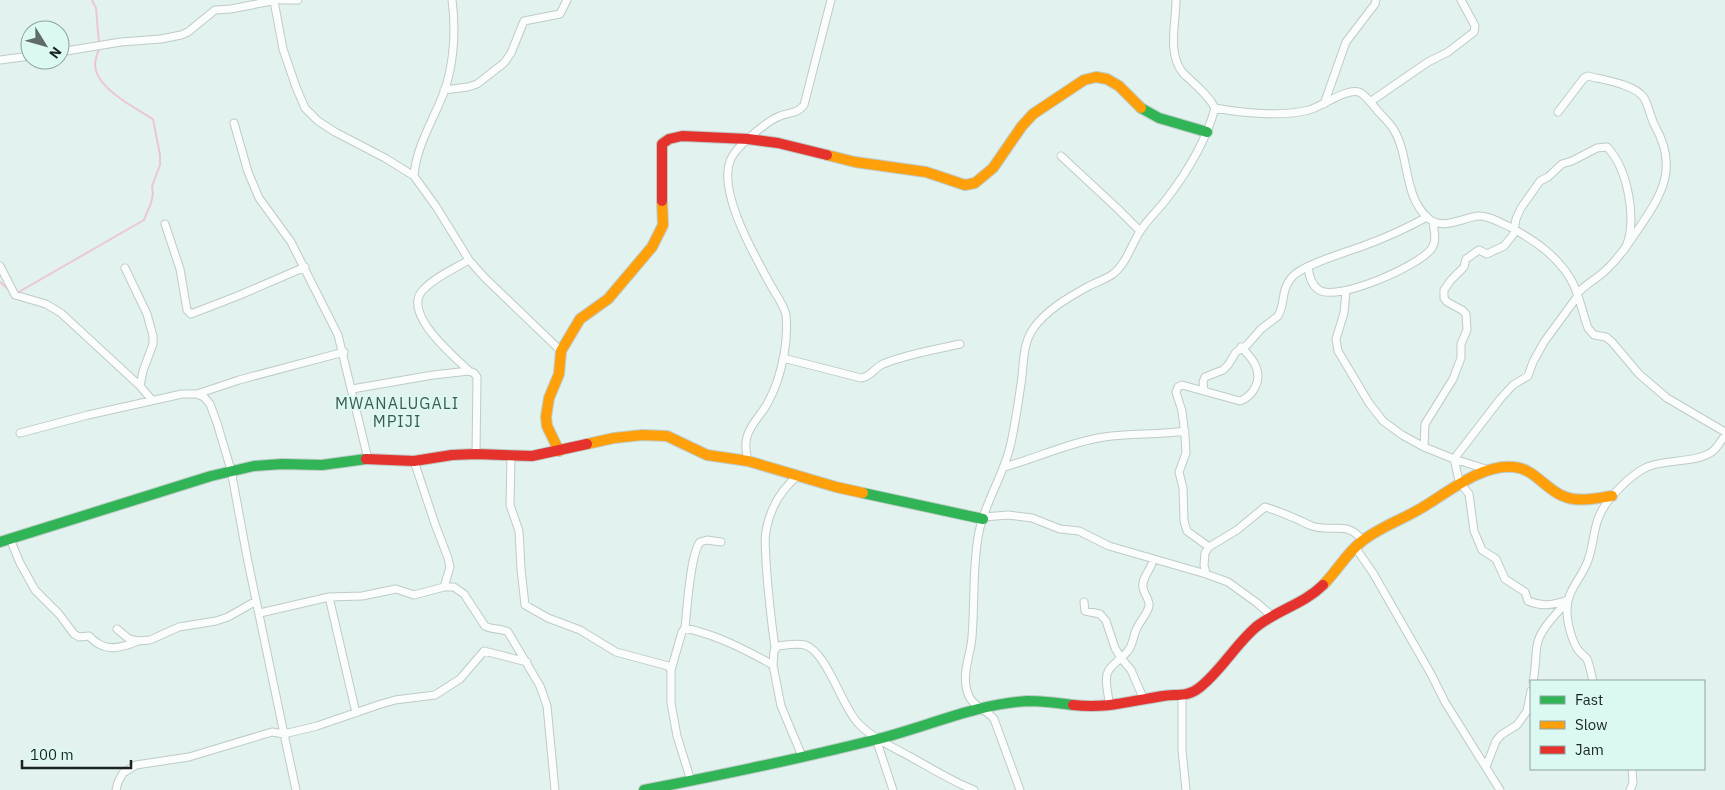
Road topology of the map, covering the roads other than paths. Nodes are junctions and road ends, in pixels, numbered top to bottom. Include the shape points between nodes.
1 (278, 0) edge
2 (298, 0) edge
3 (452, 0) edge
4 (567, 0) edge
5 (831, 0) edge
6 (1176, 0) edge
7 (1376, 0) edge
8 (1461, 0) edge
9 (70, 50) edge
10 (20, 57) edge
11 (0, 60) edge
12 (444, 90) junction
13 (1370, 102) junction
14 (1324, 104) junction
15 (1215, 108) junction
16 (1558, 112) dead end
17 (234, 123) dead end
18 (1207, 132) junction
19 (748, 138) junction
20 (1061, 156) dead end
21 (414, 176) junction
22 (1430, 220) junction
23 (165, 224) dead end
24 (1515, 230) junction
25 (1140, 231) junction
26 (1625, 248) junction
27 (469, 260) junction
28 (0, 266) edge
29 (305, 267) junction
30 (1308, 267) junction
31 (125, 268) dead end
32 (1346, 291) junction
33 (1577, 296) junction
34 (960, 344) dead end
35 (1241, 347) junction
36 (560, 351) junction
37 (344, 352) junction
38 (783, 358) junction
39 (469, 372) junction
40 (140, 386) junction
41 (352, 389) junction
42 (1204, 391) junction
43 (197, 394) junction
44 (152, 400) junction
45 (1185, 431) junction
46 (20, 434) dead end
47 (1725, 434) edge
48 (1424, 447) junction
49 (559, 451) junction
50 (476, 454) junction
51 (511, 456) junction
52 (368, 459) junction
53 (1454, 459) junction
54 (414, 461) junction
55 (748, 461) junction
56 (1004, 467) junction
57 (231, 470) junction
58 (1489, 470) junction
59 (799, 475) junction
60 (1461, 484) junction
61 (1612, 496) junction
62 (983, 518) junction
63 (5, 541) edge
64 (721, 542) dead end
65 (1359, 544) junction
66 (1209, 547) junction
67 (1152, 560) junction
68 (1206, 574) junction
69 (444, 587) junction
70 (329, 597) junction
71 (1568, 600) junction
72 (256, 601) junction
73 (1084, 602) dead end
74 (260, 613) junction
75 (1272, 616) junction
76 (685, 628) junction
77 (117, 629) dead end
78 (138, 641) junction
79 (775, 648) junction
80 (1121, 658) junction
81 (528, 662) junction
82 (773, 665) junction
83 (670, 670) junction
84 (1533, 680) edge
85 (1593, 680) edge
86 (1182, 694) junction
87 (1530, 696) edge
88 (1144, 700) junction
89 (1110, 705) junction
90 (981, 710) junction
91 (356, 713) junction
92 (284, 734) junction
93 (876, 739) junction
94 (802, 756) junction
95 (1486, 767) junction
96 (1632, 770) edge
97 (691, 781) junction
98 (116, 790) edge
99 (296, 790) edge
100 (555, 790) edge
101 (644, 790) edge
102 (893, 790) edge
103 (974, 790) edge
104 (1020, 790) edge
105 (1186, 790) edge
106 (1500, 790) edge
107 (1630, 790) edge

1 - 2 street
1 - 9 street via 215,10 181,35
1 - 21 street via 283,49 306,108 335,132
3 - 12 street via 454,37
4 - 12 street via 560,14 524,21 509,58 488,76 468,87
5 - 19 street via 804,105 795,112 780,116
6 - 15 street via 1176,62
7 - 14 street via 1346,42
8 - 13 street via 1475,26 1474,32
10 - 11 street
12 - 21 street via 417,156
13 - 14 street via 1361,93 1351,91
13 - 22 street via 1394,130 1413,195
14 - 15 street via 1300,112 1257,114
15 - 18 street
16 - 26 street via 1588,76 1633,87 1643,96 1661,134 1666,169 1656,203
17 - 29 street via 259,198
18 - 19 street via 1147,112 1114,82 1096,76 1078,83 1035,112 1000,158 978,182 971,185 926,172 855,162
18 - 25 street via 1178,184
19 - 36 street via 682,136 662,144 663,225 652,247 631,273 608,299 580,319
19 - 38 street via 730,161 730,192 748,244 785,312
20 - 25 street
21 - 27 street
22 - 24 street via 1442,224 1480,216
22 - 30 street
22 - 32 street via 1435,238 1429,252 1373,283
23 - 29 street via 190,314
24 - 26 street via 1516,219 1540,181 1562,164 1603,146 1613,154 1627,188 1632,222
24 - 33 street via 1536,242 1558,262 1571,279
24 - 48 street via 1504,246 1487,254 1479,250 1470,254 1464,267 1444,290 1447,302 1466,314 1467,330 1461,344 1462,358 1453,379 1425,424
25 - 56 street via 1119,269 1059,304 1028,337
26 - 33 street
27 - 36 street
27 - 39 street via 424,288 418,300 419,311 428,328
28 - 40 street via 15,295 46,304 61,313
29 - 37 street via 331,317
30 - 32 street via 1311,282 1319,290 1326,293
30 - 35 street via 1294,274 1285,286 1278,316
31 - 40 street via 153,336
32 - 48 street via 1344,313 1336,339 1338,351 1362,393 1383,421
33 - 47 street via 1588,328 1594,335 1612,342 1666,398
33 - 53 street via 1544,342 1528,376 1501,398
34 - 38 street via 906,356 883,364 870,375 860,378
35 - 42 street via 1228,366 1205,377
35 - 42 street via 1257,367 1258,382 1252,393 1240,401
36 - 49 street via 559,374 546,417
37 - 41 street
37 - 43 street
38 - 55 street via 774,390 746,441
39 - 41 street
39 - 50 street via 477,377
40 - 44 street
41 - 52 street
42 - 45 street via 1182,385 1178,387 1176,392
43 - 44 street
43 - 57 street via 210,404
44 - 46 street
45 - 56 street via 1103,437
45 - 66 street via 1186,453 1179,472 1184,521 1187,531
47 - 61 street via 1713,451 1646,468
48 - 53 street
49 - 51 street
49 - 55 street via 614,438 667,436 707,455
50 - 51 street
50 - 54 street
51 - 83 street via 510,505 520,531 524,605 580,630 616,652 668,666
52 - 54 street
52 - 57 street
53 - 58 street
53 - 60 street
54 - 69 street via 448,558 450,567
55 - 59 street
56 - 62 street
57 - 63 street
57 - 72 street
58 - 60 street
58 - 61 street via 1506,466 1524,468 1571,498
59 - 62 street via 836,487
59 - 79 street via 782,492 766,530 768,598
60 - 65 street
60 - 71 street via 1470,494 1474,531 1482,550 1496,559 1506,579 1525,592 1528,601 1536,604 1551,605
61 - 71 street via 1598,517 1588,560
62 - 67 street via 1008,515 1032,518 1060,529 1078,531 1109,546
62 - 90 street via 976,552 972,639 965,683 971,700
63 - 78 street via 33,587 76,636 89,636 104,646 122,647
64 - 76 street via 707,540 697,546
65 - 66 street via 1357,532 1318,528 1265,507
65 - 75 street via 1319,589
65 - 95 street via 1445,702
66 - 68 street via 1205,553
67 - 68 street
67 - 80 street via 1143,582 1149,607 1136,629 1131,646
68 - 75 street via 1228,582
69 - 70 street via 414,595 396,589 362,596
69 - 81 street via 454,587 464,594 485,626 508,632
70 - 74 street
70 - 91 street
71 - 84 street via 1537,644
71 - 85 street via 1569,625 1578,650 1587,659
72 - 74 street
72 - 78 street via 222,619 179,627 150,640
73 - 80 street via 1085,611 1100,614 1106,621
74 - 92 street
75 - 86 street via 1247,636 1205,683 1191,693
76 - 82 street via 737,646
76 - 83 street
77 - 78 street via 129,639
79 - 82 street
79 - 93 street via 799,644 812,649 856,722
80 - 88 street via 1131,670
80 - 89 street via 1106,677
81 - 91 street via 484,651 460,679 435,695 395,700
81 - 100 street via 547,706
82 - 94 street via 780,706
83 - 97 street via 677,736
86 - 88 street
86 - 105 street
87 - 95 street via 1527,711 1517,725 1496,741
88 - 89 street
89 - 90 street via 1092,707 1022,701
90 - 93 street
90 - 104 street via 994,719
91 - 92 street
92 - 98 street via 264,734 189,757 136,765 123,773
92 - 99 street
93 - 94 street
93 - 102 street
93 - 103 street
94 - 97 street
95 - 106 street
96 - 107 street
97 - 101 street

